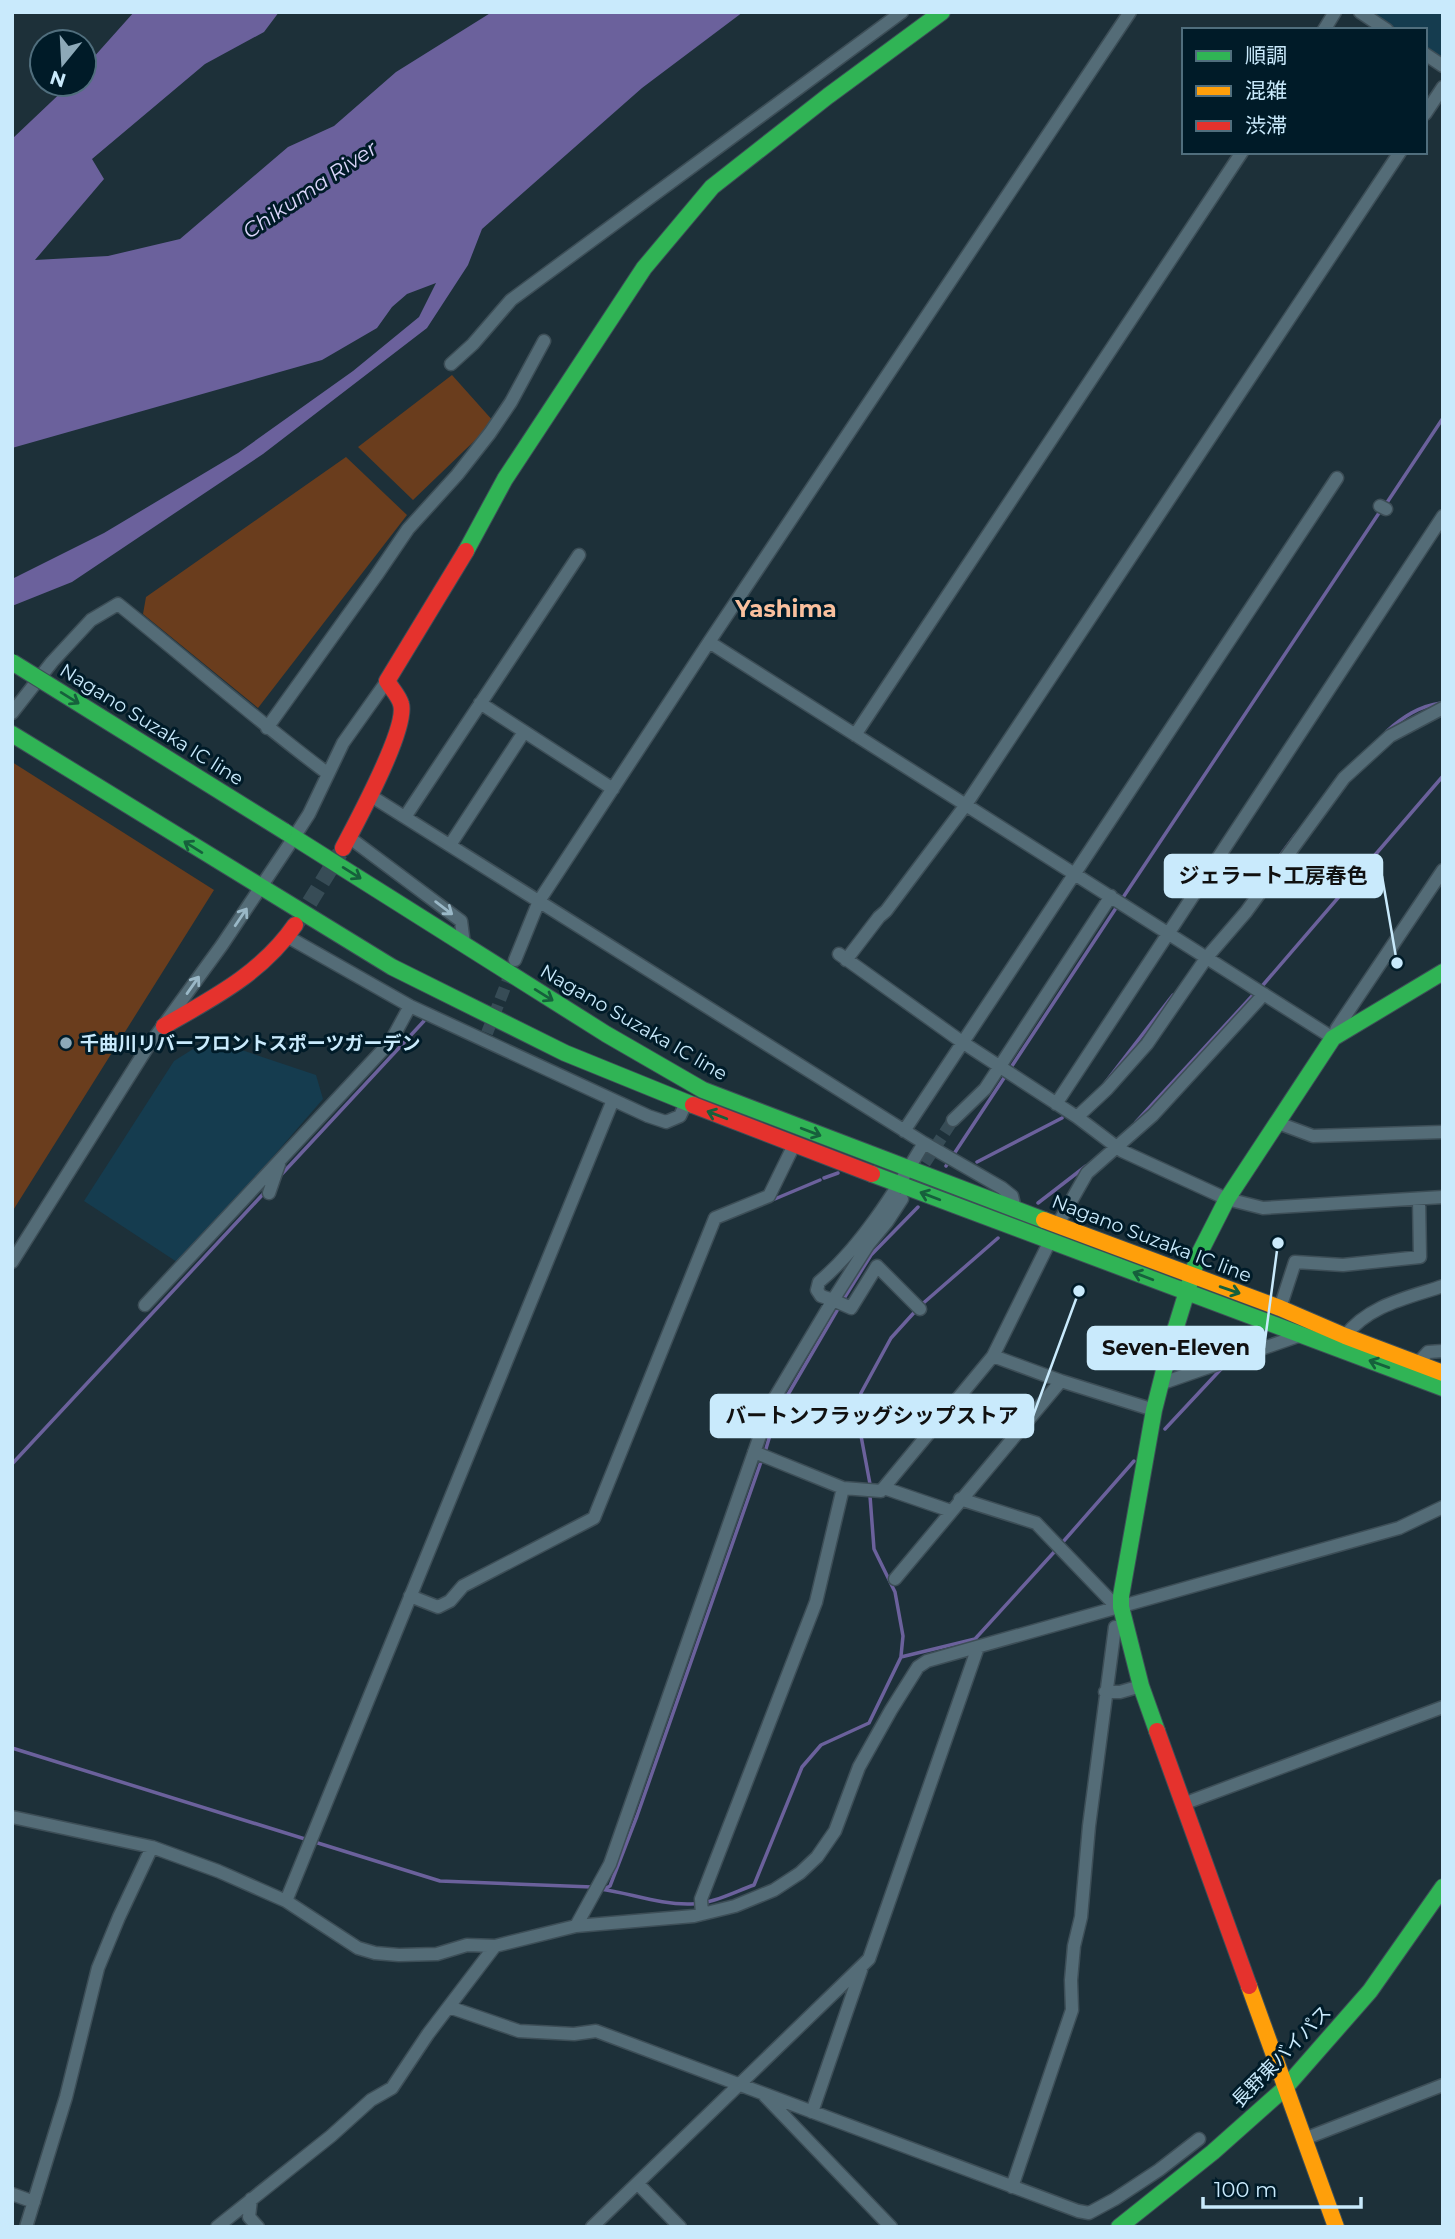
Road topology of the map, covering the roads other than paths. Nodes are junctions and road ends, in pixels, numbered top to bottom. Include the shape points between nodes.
1 (902, 12) edge
2 (942, 12) edge
3 (1130, 12) edge
4 (1335, 12) edge
5 (1360, 12) edge
6 (1325, 28) edge
7 (1384, 28) edge
8 (1427, 55) edge
9 (1443, 66) edge
10 (1443, 87) edge
11 (1427, 111) edge
12 (1241, 154) edge
13 (1399, 154) edge
14 (544, 341) dead end
15 (451, 364) dead end
16 (1337, 478) dead end
17 (1443, 516) edge
18 (579, 555) dead end
19 (709, 642) junction
20 (12, 662) edge
21 (387, 681) junction
22 (480, 703) junction
23 (1443, 708) edge
24 (12, 713) edge
25 (267, 728) junction
26 (524, 732) junction
27 (12, 734) edge
28 (855, 735) junction
29 (327, 773) junction
30 (613, 789) junction
31 (371, 796) junction
32 (965, 806) junction
33 (405, 817) junction
34 (289, 834) junction
35 (346, 843) joint
36 (450, 845) junction
37 (1443, 870) edge
38 (1074, 873) junction
39 (255, 886) junction
40 (1111, 897) junction
41 (540, 901) junction
42 (292, 931) joint
43 (1169, 933) junction
44 (464, 944) junction
45 (1207, 957) junction
46 (515, 960) tunnel mouth
47 (1443, 972) edge
48 (1264, 993) junction
49 (410, 1006) junction
50 (164, 1026) junction
51 (1333, 1038) junction
52 (962, 1042) junction
53 (1006, 1070) junction
54 (613, 1100) junction
55 (686, 1103) junction
56 (1056, 1104) junction
57 (1077, 1117) junction
58 (953, 1120) tunnel mouth
59 (1278, 1123) junction
60 (904, 1131) junction
61 (1443, 1132) edge
62 (924, 1143) junction
63 (794, 1145) junction
64 (1117, 1147) junction
65 (280, 1160) junction
66 (909, 1169) junction
67 (901, 1191) junction
68 (269, 1193) dead end
69 (1443, 1198) edge
70 (1227, 1199) junction
71 (1419, 1199) junction
72 (1015, 1209) junction
73 (1058, 1224) junction
74 (1050, 1241) junction
75 (16, 1247) edge
76 (12, 1262) edge
77 (1190, 1285) junction
78 (1443, 1286) edge
79 (839, 1303) junction
80 (145, 1305) dead end
81 (918, 1307) dead end
82 (1280, 1308) junction
83 (1301, 1335) junction
84 (1345, 1336) junction
85 (1443, 1351) edge
86 (993, 1356) junction
87 (1418, 1363) junction
88 (1443, 1373) edge
89 (1061, 1381) junction
90 (1160, 1384) junction
91 (1443, 1388) edge
92 (1154, 1410) junction
93 (761, 1454) junction
94 (843, 1488) junction
95 (884, 1488) junction
96 (960, 1499) junction
97 (1443, 1507) edge
98 (951, 1511) junction
99 (895, 1579) dead end
100 (410, 1597) junction
101 (1116, 1604) junction
102 (1115, 1627) dead end
103 (978, 1647) junction
104 (1140, 1686) junction
105 (1105, 1692) junction
106 (1443, 1707) edge
107 (1184, 1804) junction
108 (12, 1817) edge
109 (152, 1847) junction
110 (1443, 1887) edge
111 (286, 1901) junction
112 (701, 1907) junction
113 (576, 1926) junction
114 (495, 1946) junction
115 (862, 1966) junction
116 (449, 2007) junction
117 (740, 2085) junction
118 (1443, 2085) edge
119 (1285, 2088) junction
120 (762, 2093) junction
121 (812, 2112) junction
122 (1199, 2139) dead end
123 (1304, 2139) junction
124 (638, 2184) junction
125 (1012, 2187) junction
126 (12, 2194) edge
127 (251, 2199) junction
128 (34, 2202) junction
129 (26, 2227) edge
130 (218, 2227) edge
131 (258, 2227) edge
132 (592, 2227) edge
133 (680, 2227) edge
134 (891, 2227) edge
135 (1119, 2227) edge
136 (1336, 2227) edge

1 - 15 street via 511,300
2 - 21 main road via 712,187 644,268 505,479
3 - 19 street
4 - 6 street
5 - 7 street
8 - 9 street
10 - 11 street
12 - 28 street
13 - 32 street
14 - 25 street via 490,433 408,528
16 - 38 street
17 - 43 street
18 - 22 street
19 - 28 street
19 - 30 street
20 -> 34 main road, Nagano Suzaka IC line, bridge
21 - 29 street
21 - 31 main road via 401,704 402,718
22 - 26 street
22 - 33 street
23 - 45 street via 1390,736 1344,778 1246,912
24 - 25 street via 90,620 118,604
25 - 29 street
26 - 30 street
26 - 36 street
39 -> 27 main road, Nagano Suzaka IC line
28 - 32 street
29 - 34 street via 309,814
30 - 41 street
31 - 33 street
31 - 35 main road
32 - 38 street
32 - 52 street via 886,911 842,957
33 - 36 street
34 - 39 street
34 -> 44 main road, Nagano Suzaka IC line
35 -> 44 street via 461,921
36 - 41 street
37 - 51 street
38 - 40 street
38 - 52 street
50 -> 39 street
39 - 55 main road, Nagano Suzaka IC line via 392,967 565,1054
40 - 43 street
40 - 53 street
41 - 46 street
41 - 60 street
42 - 49 street
42 - 50 main road via 254,970
43 - 45 street
43 - 56 street
44 -> 66 main road, Nagano Suzaka IC line via 703,1090
45 - 48 street
45 - 57 street via 1147,1044
47 - 51 main road
48 - 51 street
48 - 64 street via 1153,1115
49 - 54 street
49 - 65 street via 391,1041
50 - 75 street
51 - 59 main road
52 - 53 street
52 - 60 street
53 - 56 street
53 - 58 street
54 - 55 street via 666,1122 680,1116
54 - 100 street
63 -> 55 main road, Nagano Suzaka IC line
56 - 57 street
57 - 64 street
59 - 61 street via 1313,1136
59 - 70 main road
60 - 62 street
62 - 66 street
62 - 72 street via 1013,1196
63 - 67 main road, Nagano Suzaka IC line
63 - 100 street via 769,1196 715,1217 594,1518 463,1586 438,1607
64 - 70 street
64 - 73 street via 1087,1173
65 - 68 street
65 - 80 street
66 - 67 street
66 - 72 main road, Nagano Suzaka IC line
74 -> 67 main road, Nagano Suzaka IC line
67 - 79 street
67 - 79 street via 840,1264 818,1282 821,1296
69 - 71 street
70 - 71 street via 1263,1208
70 - 77 main road via 1198,1256
71 - 82 street via 1420,1257 1343,1265 1295,1262
72 - 73 main road, Nagano Suzaka IC line
73 - 77 main road, Nagano Suzaka IC line
77 -> 74 main road, Nagano Suzaka IC line
74 - 86 street
75 - 76 street
77 -> 82 main road, Nagano Suzaka IC line
77 - 83 main road, Nagano Suzaka IC line
77 - 90 main road
78 - 84 street via 1384,1306 1361,1318
79 - 81 street via 851,1308 877,1266
79 - 93 street via 771,1404
82 - 84 main road, Nagano Suzaka IC line
83 - 90 street
91 -> 83 main road, Nagano Suzaka IC line
84 - 87 main road, Nagano Suzaka IC line
85 - 87 street via 1428,1352
86 - 89 street
86 - 95 street
87 - 88 main road, Nagano Suzaka IC line
89 - 92 street
89 - 96 street
90 - 92 main road
92 - 101 main road
93 - 94 street
93 - 113 street via 615,1850
94 - 95 street
94 - 112 street via 816,1602
95 - 98 street
96 - 98 street
96 - 101 street via 1035,1523
97 - 101 street via 1399,1528
98 - 99 street
100 - 111 street
101 - 103 street
101 - 104 main road
102 - 105 street
103 - 112 street via 918,1667 859,1767 835,1831 800,1873 735,1906
103 - 115 street via 869,1959
104 - 105 street
104 - 107 main road
105 - 125 street via 1074,1947 1072,2010
106 - 107 street
107 - 119 main road
108 - 109 street
109 - 111 street
109 - 128 street via 98,1968
110 - 119 main road, 長野東バイパス via 1370,1991
111 - 114 street via 358,1948 375,1952 419,1955 467,1945
112 - 113 street
113 - 114 street
114 - 116 street
115 - 117 street
115 - 121 street
116 - 117 street via 519,2031 596,2031
116 - 127 street via 392,2088 371,2100
117 - 120 street
117 - 124 street
118 - 123 street
119 - 123 main road
119 - 135 main road, 長野東バイパス
120 - 121 street
120 - 134 street
121 - 125 street
122 - 125 street via 1088,2213
123 - 136 main road
124 - 132 street
124 - 133 street
126 - 128 street
127 - 130 street
127 - 131 street via 249,2217
128 - 129 street

